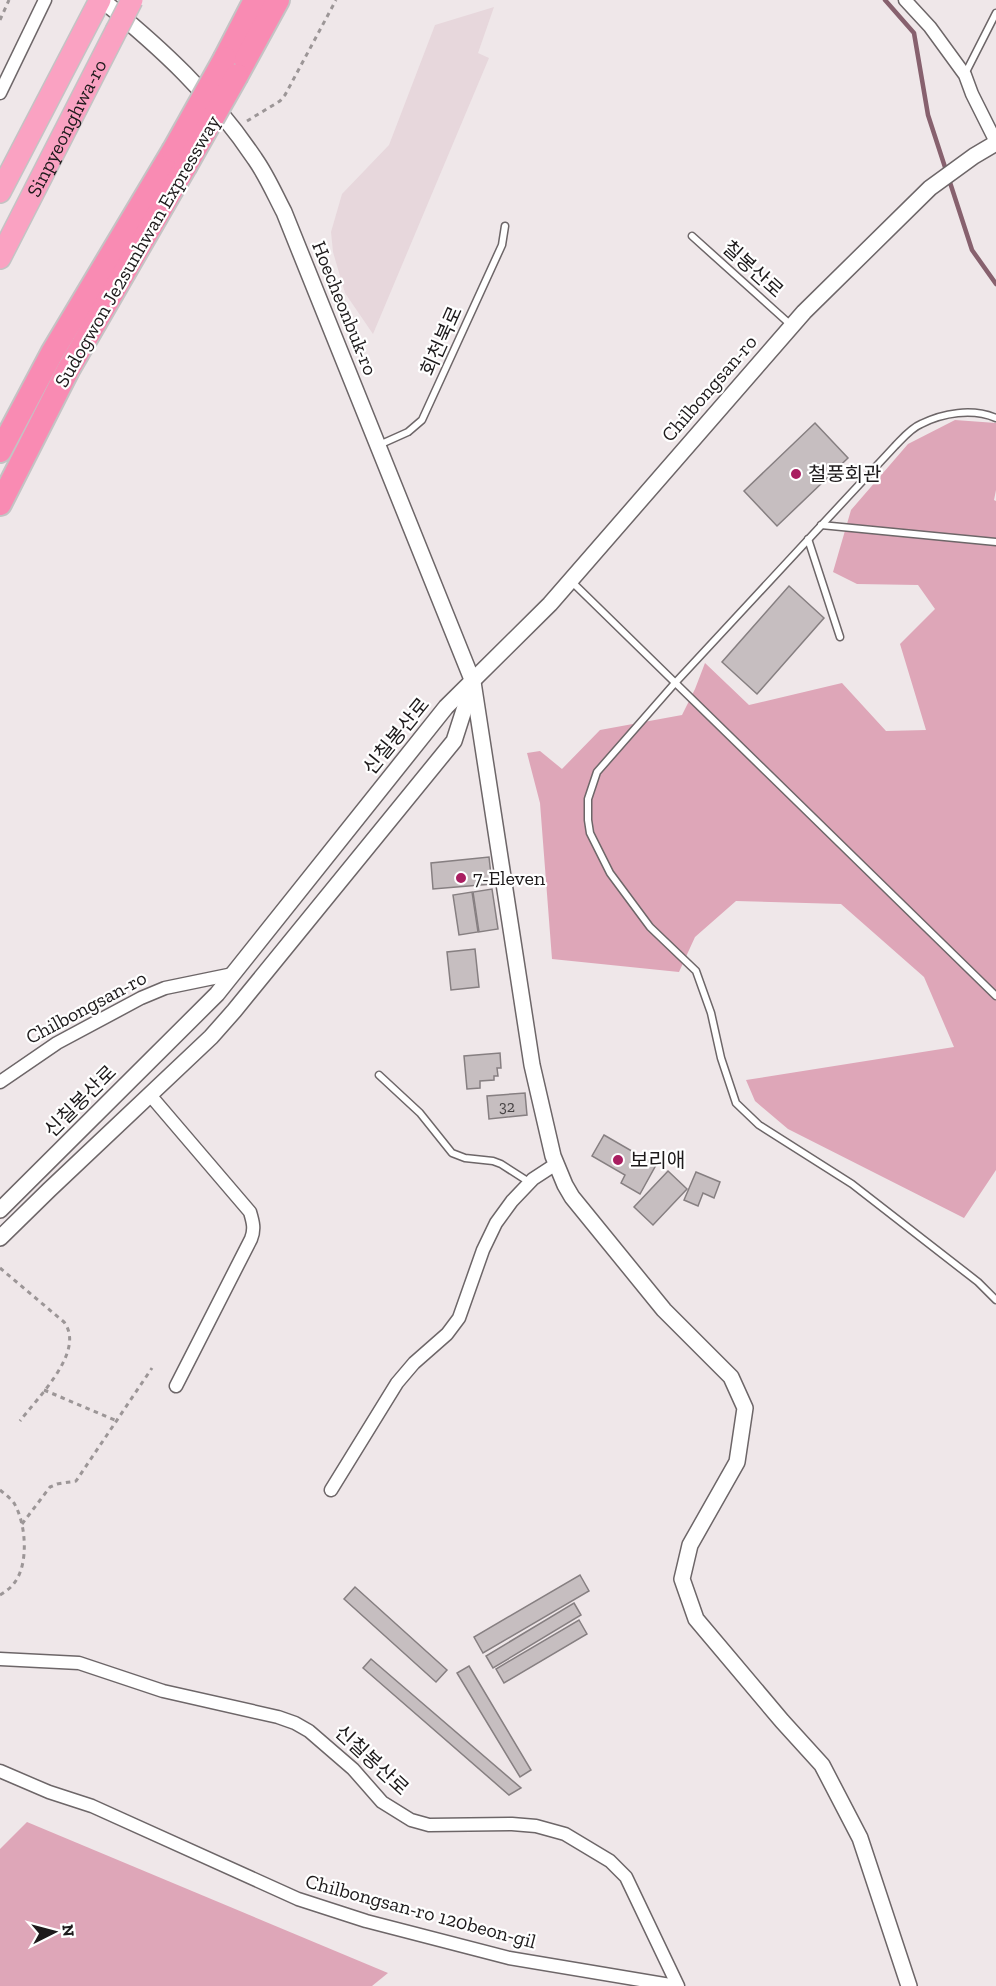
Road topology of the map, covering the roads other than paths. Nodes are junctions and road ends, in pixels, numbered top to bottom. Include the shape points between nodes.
1 (45, 0) edge
2 (132, 0) edge
3 (255, 0) edge
4 (278, 0) edge
5 (905, 0) edge
6 (99, 4) edge
7 (996, 13) edge
8 (231, 66) junction
9 (964, 75) junction
10 (0, 93) edge
11 (996, 142) edge
12 (179, 159) junction
13 (0, 192) edge
14 (505, 226) dead end
15 (692, 236) dead end
16 (0, 258) edge
17 (792, 326) junction
18 (996, 418) edge
19 (378, 446) junction
20 (0, 451) edge
21 (0, 504) edge
22 (821, 525) junction
23 (808, 539) junction
24 (996, 542) edge
25 (570, 580) junction
26 (840, 637) dead end
27 (473, 682) junction
28 (675, 683) junction
29 (233, 974) junction
30 (996, 996) edge
31 (379, 1075) dead end
32 (0, 1082) edge
33 (150, 1095) junction
34 (556, 1164) junction
35 (529, 1182) junction
36 (0, 1210) edge
37 (0, 1238) edge
38 (996, 1300) edge
39 (176, 1386) dead end
40 (331, 1490) dead end
41 (0, 1659) edge
42 (0, 1771) edge
43 (677, 1986) edge
44 (909, 1986) edge

1 - 10 street
2 - 16 highway, Sinpyeonghwa-ro, bridge
3 - 8 highway, Sudogwon Je2sunhwan Expressway
4 - 8 highway, Sudogwon Je2sunhwan Expressway
5 - 9 street
6 - 13 highway, Sinpyeonghwa-ro
6 - 19 street, Hoecheonbuk-ro via 155,43 219,110 257,161 284,212
7 - 9 lane
8 - 12 highway, Sudogwon Je2sunhwan Expressway, bridge
9 - 11 street
11 - 17 street, Chilbongsan-ro via 930,188
12 - 20 highway, Sudogwon Je2sunhwan Expressway via 52,353
12 - 21 highway, Sudogwon Je2sunhwan Expressway
14 - 19 lane, 회천북로 via 502,244 422,420 408,432
15 - 17 lane, 칠봉산로
17 - 25 street, Chilbongsan-ro
18 - 22 lane via 961,412 919,424
19 - 27 street, Hoecheonbuk-ro
22 - 23 lane
22 - 24 lane
23 - 26 lane
23 - 28 lane
25 - 27 street, Chilbongsan-ro
25 - 28 lane
27 - 29 street, 신칠봉산로 via 446,707
27 - 33 street, 신칠봉산로 via 454,741 234,1011
27 - 34 street, Hoecheonbuk-ro via 532,1065
28 - 30 lane
28 - 38 lane via 597,772 588,799 590,833 610,873 650,927 696,971 736,1103 759,1125 852,1184
29 - 32 street, Chilbongsan-ro via 165,988 141,998 57,1043
29 - 36 street, 신칠봉산로
31 - 35 lane via 420,1113 452,1153 501,1164
33 - 37 street, 신칠봉산로
33 - 39 street via 250,1212 254,1231
34 - 35 street
34 - 44 street, Hoecheonbuk-ro via 572,1197 664,1310 731,1377 745,1408 737,1462 690,1545 682,1579 696,1619 822,1765 860,1838
35 - 40 street via 496,1223 459,1318 397,1383
41 - 43 street, 신칠봉산로 via 79,1663 163,1691 295,1723 352,1769 382,1802 411,1820 429,1825 536,1826 566,1834 610,1861 626,1877
42 - 43 street, Chilbongsan-ro 120beon-gil via 92,1806 307,1903 509,1958

